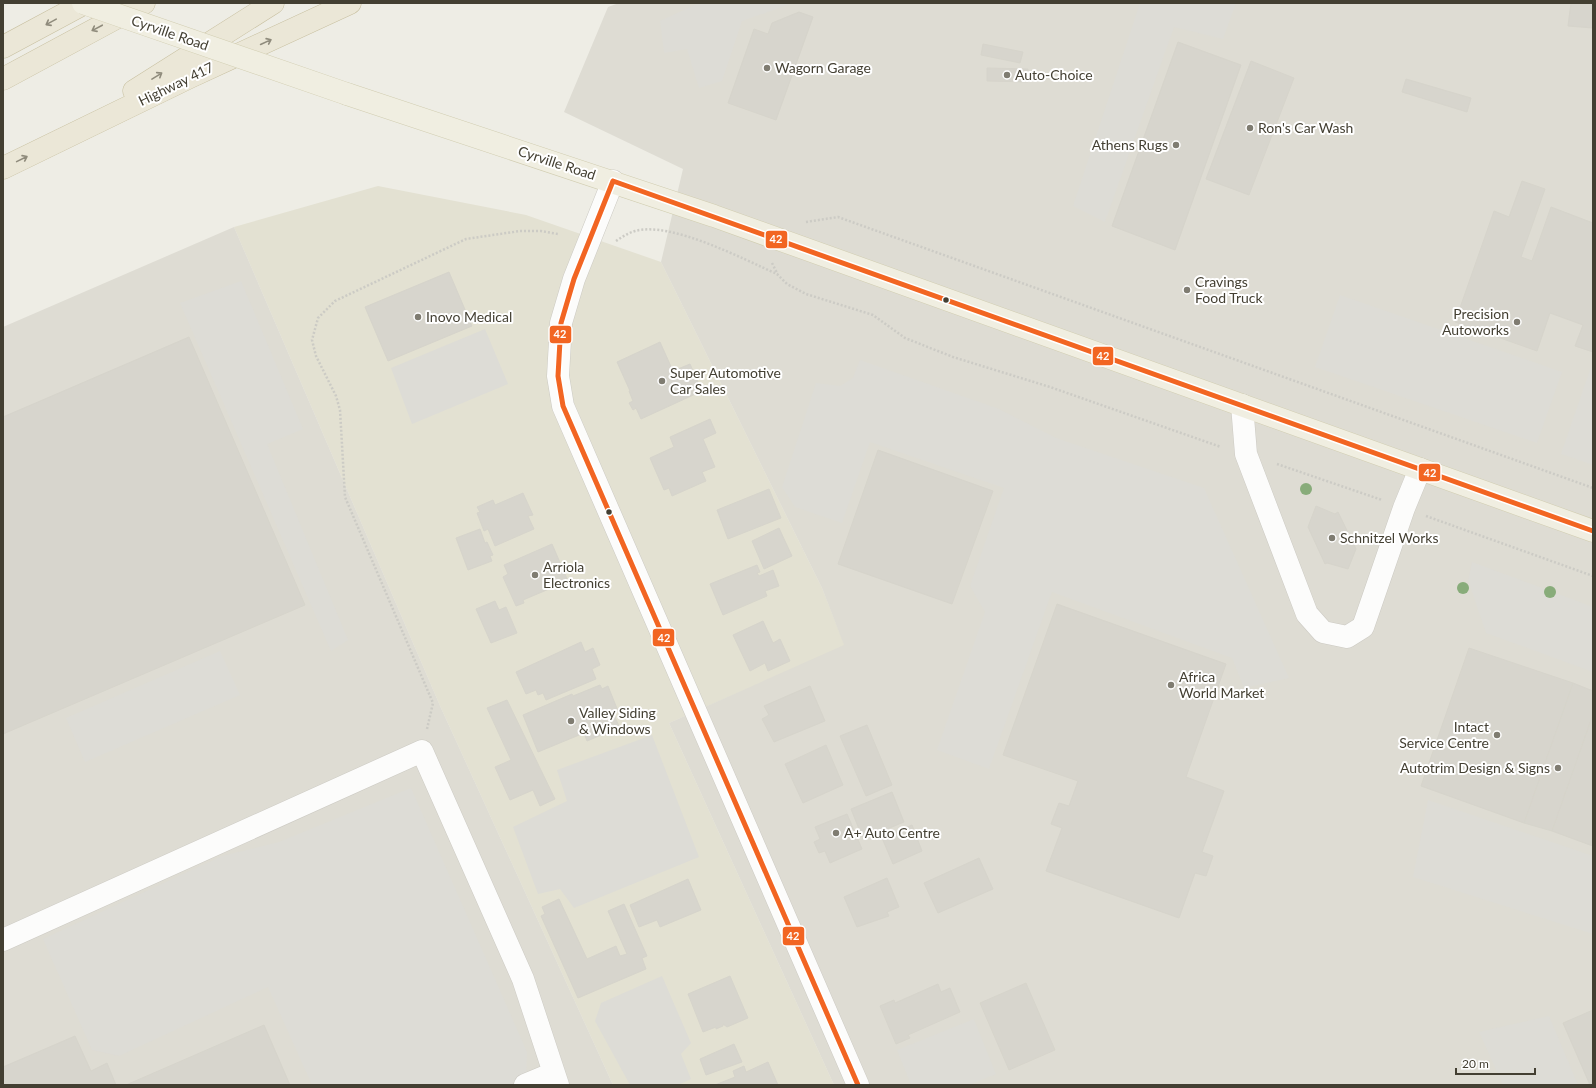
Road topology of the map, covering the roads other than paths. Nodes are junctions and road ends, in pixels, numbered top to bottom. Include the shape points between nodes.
1 (84, 3) edge
2 (144, 3) edge
3 (273, 3) edge
4 (350, 3) edge
5 (3, 48) edge
6 (3, 79) edge
7 (41, 149) junction
8 (3, 168) edge
9 (613, 181) junction
10 (1242, 405) junction
11 (1420, 469) junction
12 (1593, 531) edge
13 (3, 940) edge
14 (556, 1079) edge
15 (525, 1085) edge
16 (858, 1085) edge

1 -> 5 highway
1 - 9 main road, Cyrville Road, bridge via 347,94
2 -> 6 highway
7 -> 3 highway
7 -> 4 highway, Highway 417
8 -> 7 highway, Highway 417
9 - 10 main road, Cyrville Road
9 - 16 street via 574,279 561,323 558,376 563,406
10 - 11 main road, Cyrville Road
10 - 11 street via 1246,454 1308,614 1323,632 1347,637 1363,627
11 - 12 main road, Cyrville Road
13 - 14 street via 422,751 523,979
14 - 15 street

